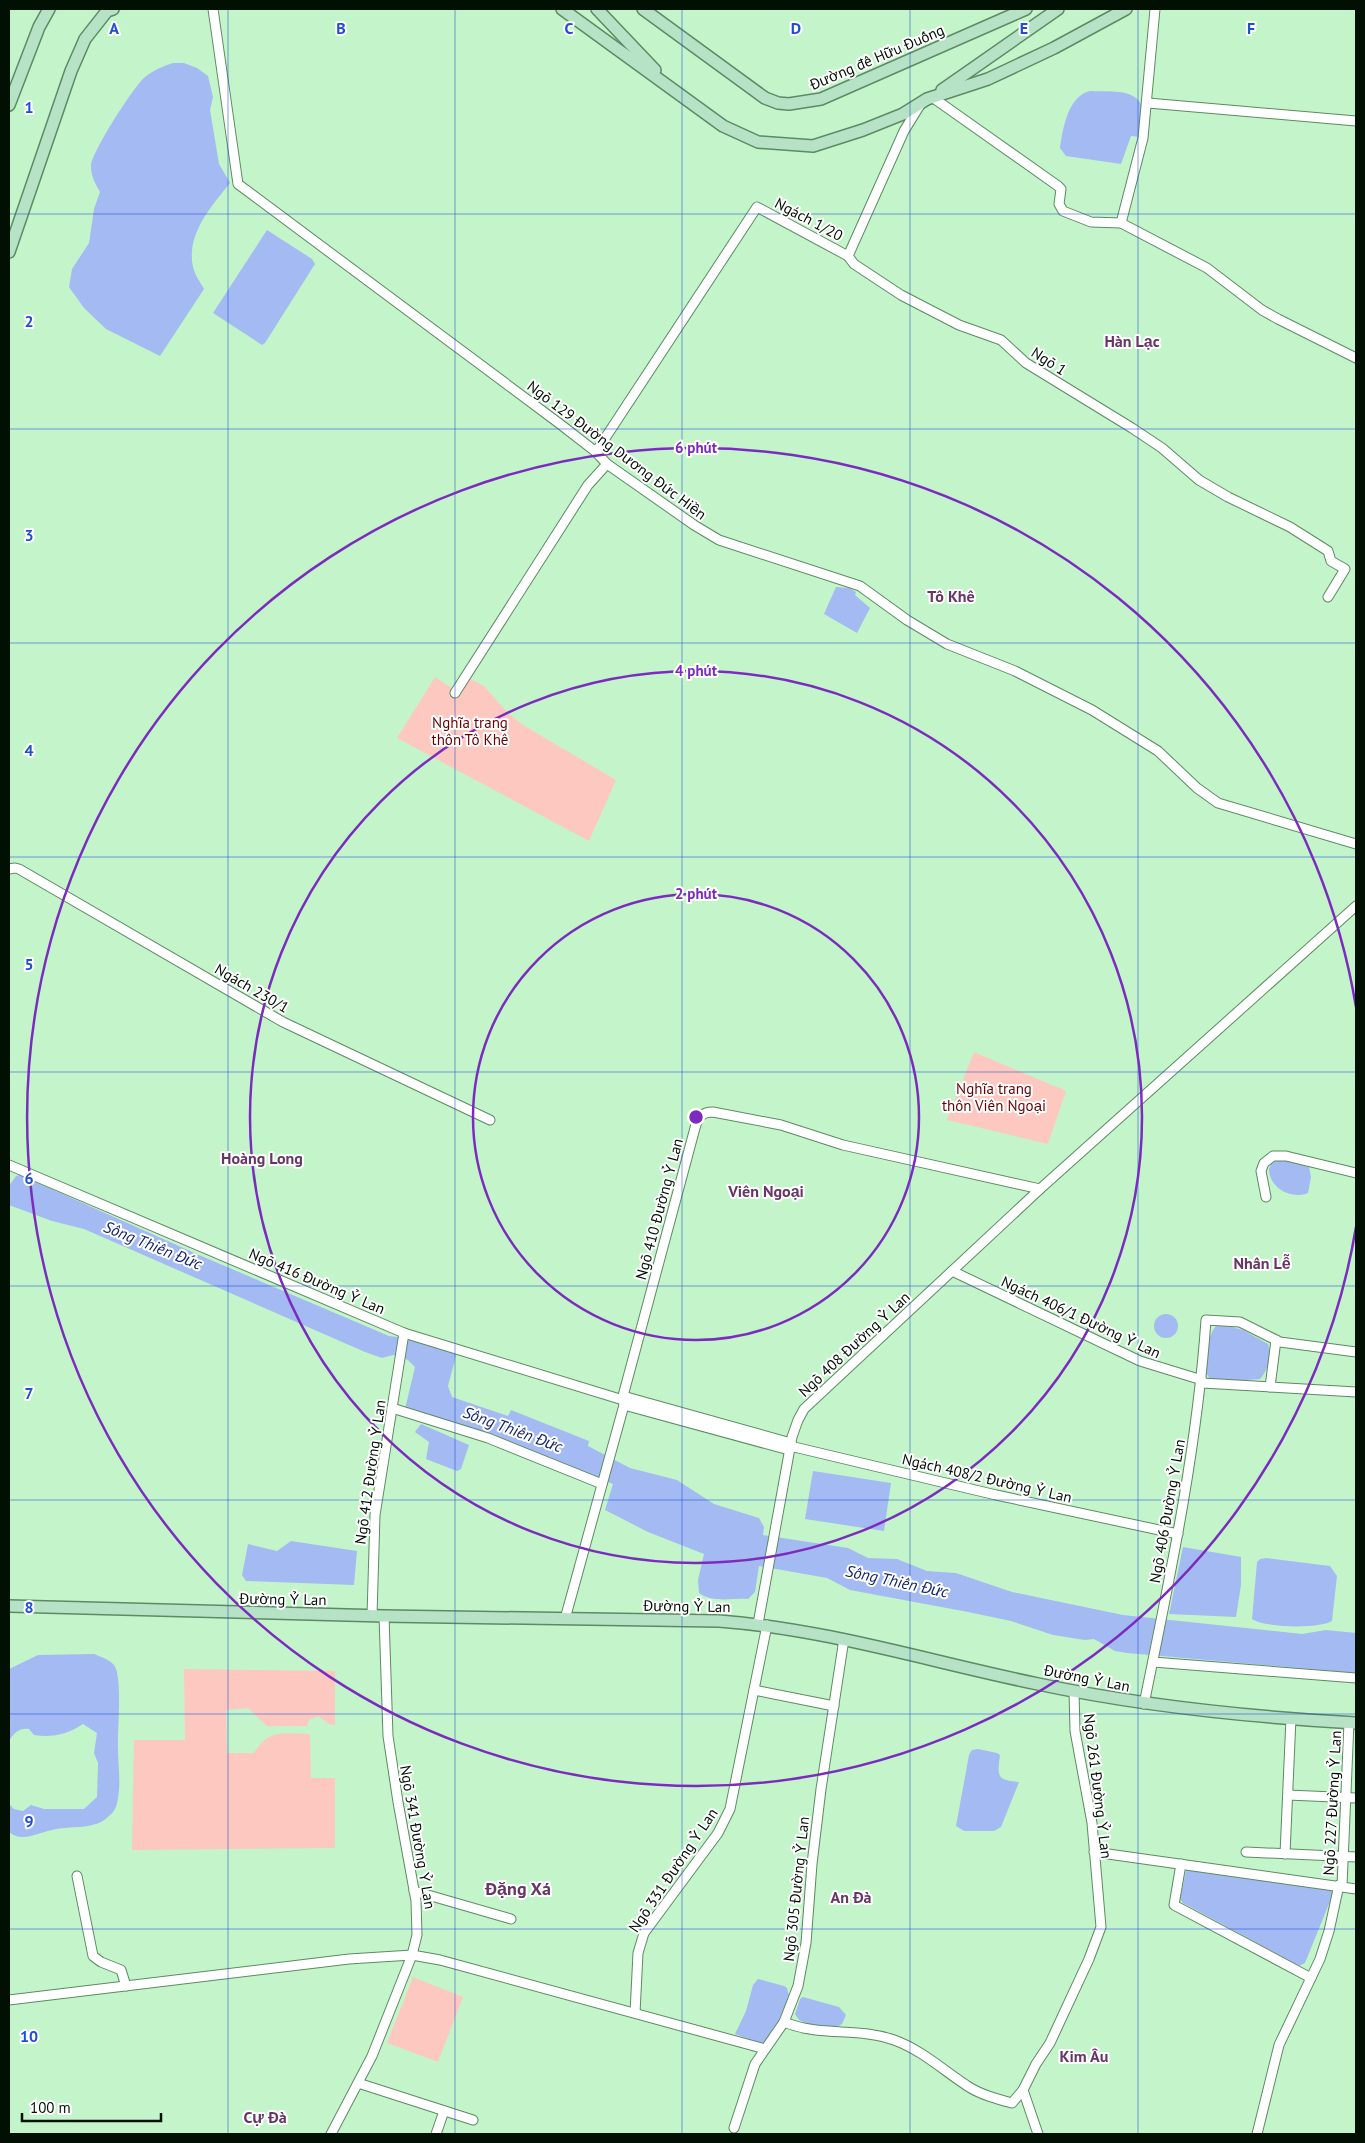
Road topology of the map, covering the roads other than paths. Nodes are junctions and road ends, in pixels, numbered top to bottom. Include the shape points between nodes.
1 (48, 9) edge
2 (113, 9) edge
3 (214, 9) edge
4 (562, 9) edge
5 (597, 9) edge
6 (643, 9) edge
7 (1026, 9) edge
8 (1058, 9) edge
9 (1126, 9) edge
10 (1155, 9) edge
11 (675, 92) junction
12 (932, 97) junction
13 (921, 103) junction
14 (1148, 103) junction
15 (9, 106) edge
16 (1356, 121) edge
17 (1121, 223) junction
18 (9, 252) edge
19 (848, 256) junction
20 (1356, 358) edge
21 (596, 452) junction
22 (607, 464) junction
23 (1328, 597) dead end
24 (455, 694) dead end
25 (1356, 844) edge
26 (9, 870) edge
27 (1356, 906) edge
28 (490, 1120) dead end
29 (9, 1165) edge
30 (1356, 1173) edge
31 (1040, 1189) junction
32 (1266, 1197) dead end
33 (952, 1271) junction
34 (404, 1333) junction
35 (1276, 1340) junction
36 (1356, 1352) edge
37 (1202, 1382) junction
38 (1270, 1387) junction
39 (1356, 1392) edge
40 (624, 1400) junction
41 (392, 1408) junction
42 (708, 1424) joint
43 (790, 1446) junction
44 (602, 1484) junction
45 (1178, 1534) junction
46 (9, 1606) edge
47 (378, 1616) junction
48 (565, 1619) junction
49 (762, 1624) junction
50 (844, 1639) junction
51 (1152, 1662) junction
52 (1356, 1678) edge
53 (754, 1690) junction
54 (1074, 1691) junction
55 (1144, 1704) junction
56 (834, 1706) junction
57 (1291, 1718) junction
58 (1353, 1723) edge
59 (1288, 1795) junction
60 (1346, 1797) junction
61 (1356, 1798) edge
62 (1094, 1852) junction
63 (1246, 1852) dead end
64 (1285, 1854) junction
65 (1343, 1856) junction
66 (1356, 1857) edge
67 (1181, 1864) junction
68 (76, 1876) dead end
69 (1340, 1886) junction
70 (1356, 1889) edge
71 (414, 1891) junction
72 (511, 1919) dead end
73 (412, 1955) junction
74 (1311, 1978) junction
75 (126, 1986) junction
76 (9, 2000) edge
77 (635, 2014) junction
78 (784, 2022) junction
79 (765, 2049) junction
80 (358, 2083) junction
81 (1023, 2090) junction
82 (444, 2111) junction
83 (473, 2120) dead end
84 (734, 2128) dead end
85 (331, 2134) edge
86 (436, 2134) edge
87 (1038, 2134) edge
88 (1257, 2134) edge

1 - 15 main road
2 - 18 main road via 85,39 71,71
3 - 21 street, Ngõ 129 Đường Dương Đức Hiền via 238,184
4 - 11 main road
5 - 11 main road
6 - 7 main road, Đường đê Hữu Đuống via 753,91 778,103 789,104 822,100
8 - 12 main road
9 - 12 main road via 988,79
10 - 14 street
11 - 13 main road via 723,126 758,142 813,146 863,130
12 - 13 main road
12 - 17 street via 1058,186 1061,193 1059,204 1063,211 1091,222
13 - 19 street via 904,131
14 - 16 street
14 - 17 street via 1143,138
17 - 20 street via 1207,268 1278,319
19 - 21 street, Ngách 1/20 via 757,207
19 - 23 street, Ngõ 1 via 858,267 901,295 959,325 1001,340 1026,363 1162,448 1199,480 1290,527 1328,551 1331,561 1345,569
21 - 22 street, Ngõ 129 Đường Dương Đức Hiền
22 - 24 street via 588,485
22 - 25 street, Ngõ 129 Đường Dương Đức Hiền via 719,540 854,583 946,644 1015,671 1092,710 1158,751 1218,803
26 - 28 street, Ngách 230/1 via 19,869 283,1022
27 - 31 street, Ngõ 408 Đường Ỷ Lan
29 - 34 street, Ngõ 416 Đường Ỷ Lan
30 - 32 street via 1277,1155 1267,1160 1261,1171
31 - 33 street, Ngõ 408 Đường Ỷ Lan
31 - 40 street, Ngõ 410 Đường Ỷ Lan via 844,1144 768,1122 704,1113 695,1128
33 - 37 street, Ngách 406/1 Đường Ỷ Lan via 1140,1361
33 - 43 street, Ngõ 408 Đường Ỷ Lan via 810,1403 798,1420
34 - 40 street, Ngõ 416 Đường Ỷ Lan
34 - 41 street, Ngõ 412 Đường Ỷ Lan
35 - 36 street
35 - 37 street, Ngõ 406 Đường Ỷ Lan via 1240,1322 1206,1320
35 - 38 street
37 - 38 street, Ngách 406/1 Đường Ỷ Lan
37 - 45 street, Ngõ 406 Đường Ỷ Lan
38 - 39 street, Ngách 406/1 Đường Ỷ Lan
40 - 42 street, Ngõ 416 Đường Ỷ Lan
40 - 44 street, Ngõ 410 Đường Ỷ Lan
41 - 44 street via 488,1438
41 - 47 street, Ngõ 412 Đường Ỷ Lan via 375,1515
42 - 43 street, Ngách 408/2 Đường Ỷ Lan
43 - 45 street, Ngách 408/2 Đường Ỷ Lan
43 - 49 street, Ngõ 408 Đường Ỷ Lan via 764,1588
44 - 48 street, Ngõ 410 Đường Ỷ Lan
45 - 51 street, Ngõ 406 Đường Ỷ Lan
46 - 47 main road, Đường Ỷ Lan
47 - 48 main road, Đường Ỷ Lan
47 - 71 street, Ngõ 341 Đường Ỷ Lan via 388,1736
48 - 49 main road, Đường Ỷ Lan
49 - 50 main road, Đường Ỷ Lan
49 - 53 street, Ngõ 331 Đường Ỷ Lan
50 - 54 main road, Đường Ỷ Lan
50 - 56 street, Ngõ 305 Đường Ỷ Lan
51 - 52 street
51 - 55 street, Ngõ 406 Đường Ỷ Lan
53 - 56 street
53 - 77 street, Ngõ 331 Đường Ỷ Lan via 733,1797 724,1822 640,1942
54 - 55 main road, Đường Ỷ Lan
54 - 62 street, Ngõ 261 Đường Ỷ Lan via 1075,1731
55 - 57 main road, Đường Ỷ Lan
56 - 78 street, Ngõ 305 Đường Ỷ Lan via 812,1864 803,1965 795,1997
57 - 58 main road, Đường Ỷ Lan
57 - 59 street
58 - 60 street, Ngõ 227 Đường Ỷ Lan
59 - 60 street
59 - 64 street
60 - 61 street
60 - 65 street, Ngõ 227 Đường Ỷ Lan
62 - 67 street
62 - 81 street, Ngõ 261 Đường Ỷ Lan via 1101,1927 1050,2043
63 - 64 street
64 - 65 street
65 - 66 street
65 - 69 street, Ngõ 227 Đường Ỷ Lan
67 - 69 street
67 - 74 street via 1174,1905
68 - 75 street via 93,1956 121,1970
69 - 70 street
69 - 74 street, Ngõ 227 Đường Ỷ Lan via 1329,1931
71 - 72 street
71 - 73 street, Ngõ 341 Đường Ỷ Lan via 418,1923
73 - 75 street via 349,1959
73 - 77 street
73 - 80 street, Ngõ 341 Đường Ỷ Lan via 380,2038
74 - 88 street, Ngõ 227 Đường Ỷ Lan via 1279,2045
75 - 76 street
77 - 79 street
78 - 79 street, Ngõ 305 Đường Ỷ Lan
78 - 81 street via 810,2030 894,2040 919,2052 975,2090 1004,2101 1012,2103
79 - 84 street, Ngõ 305 Đường Ỷ Lan via 756,2064
80 - 82 street
80 - 85 street, Ngõ 341 Đường Ỷ Lan
81 - 87 street
82 - 83 street
82 - 86 street

